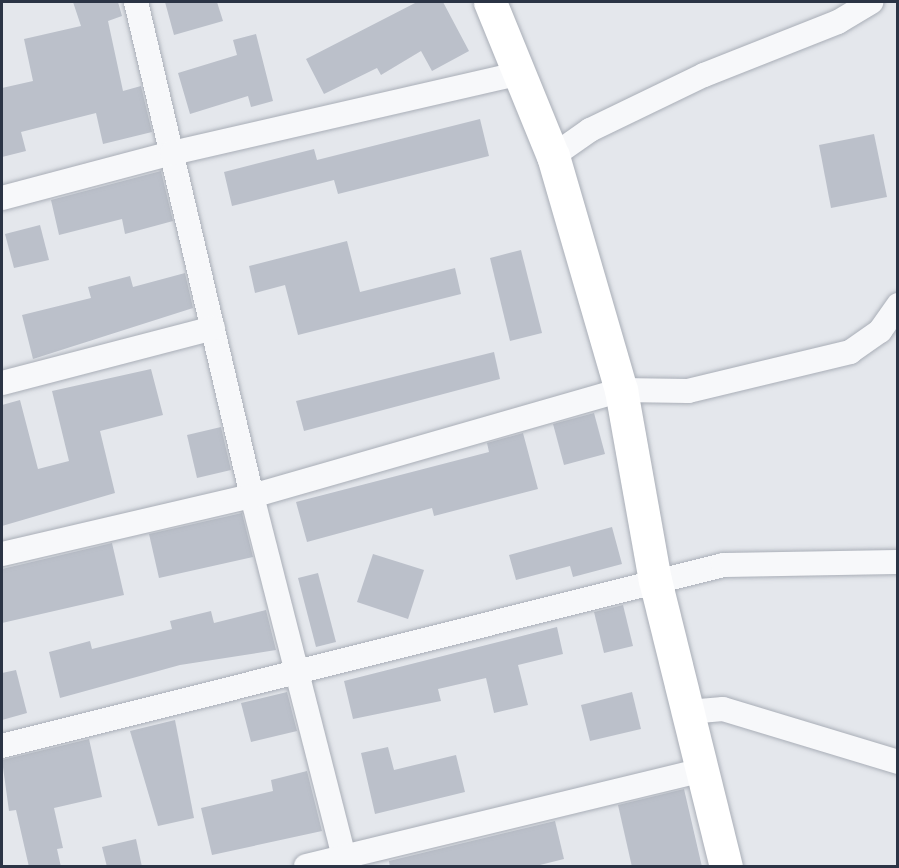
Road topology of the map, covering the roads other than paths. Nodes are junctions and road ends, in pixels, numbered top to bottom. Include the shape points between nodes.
1 (136, 2) edge
2 (490, 2) edge
3 (871, 2) edge
4 (521, 74) junction
5 (172, 153) junction
6 (553, 156) junction
7 (2, 198) edge
8 (897, 305) edge
9 (213, 328) junction
10 (889, 330) edge
11 (2, 383) edge
12 (621, 390) junction
13 (252, 496) junction
14 (2, 554) edge
15 (897, 562) edge
16 (656, 580) junction
17 (296, 672) junction
18 (688, 712) junction
19 (2, 746) edge
20 (897, 762) edge
21 (702, 770) junction
22 (345, 862) edge
23 (306, 867) edge
24 (726, 867) edge

1 - 5 street
2 - 4 main road
3 - 6 street via 838,22 704,75 590,130
4 - 5 street
4 - 6 main road
5 - 7 street
5 - 9 street
6 - 12 main road
8 - 10 street
9 - 11 street
9 - 13 street
10 - 12 street via 850,352 688,391
12 - 13 street
12 - 16 main road
13 - 14 street
13 - 17 street
15 - 16 street via 723,566
16 - 17 street
16 - 18 main road
17 - 19 street
17 - 22 street
18 - 20 street via 723,709
18 - 21 main road
21 - 22 street
21 - 24 main road
22 - 23 street

